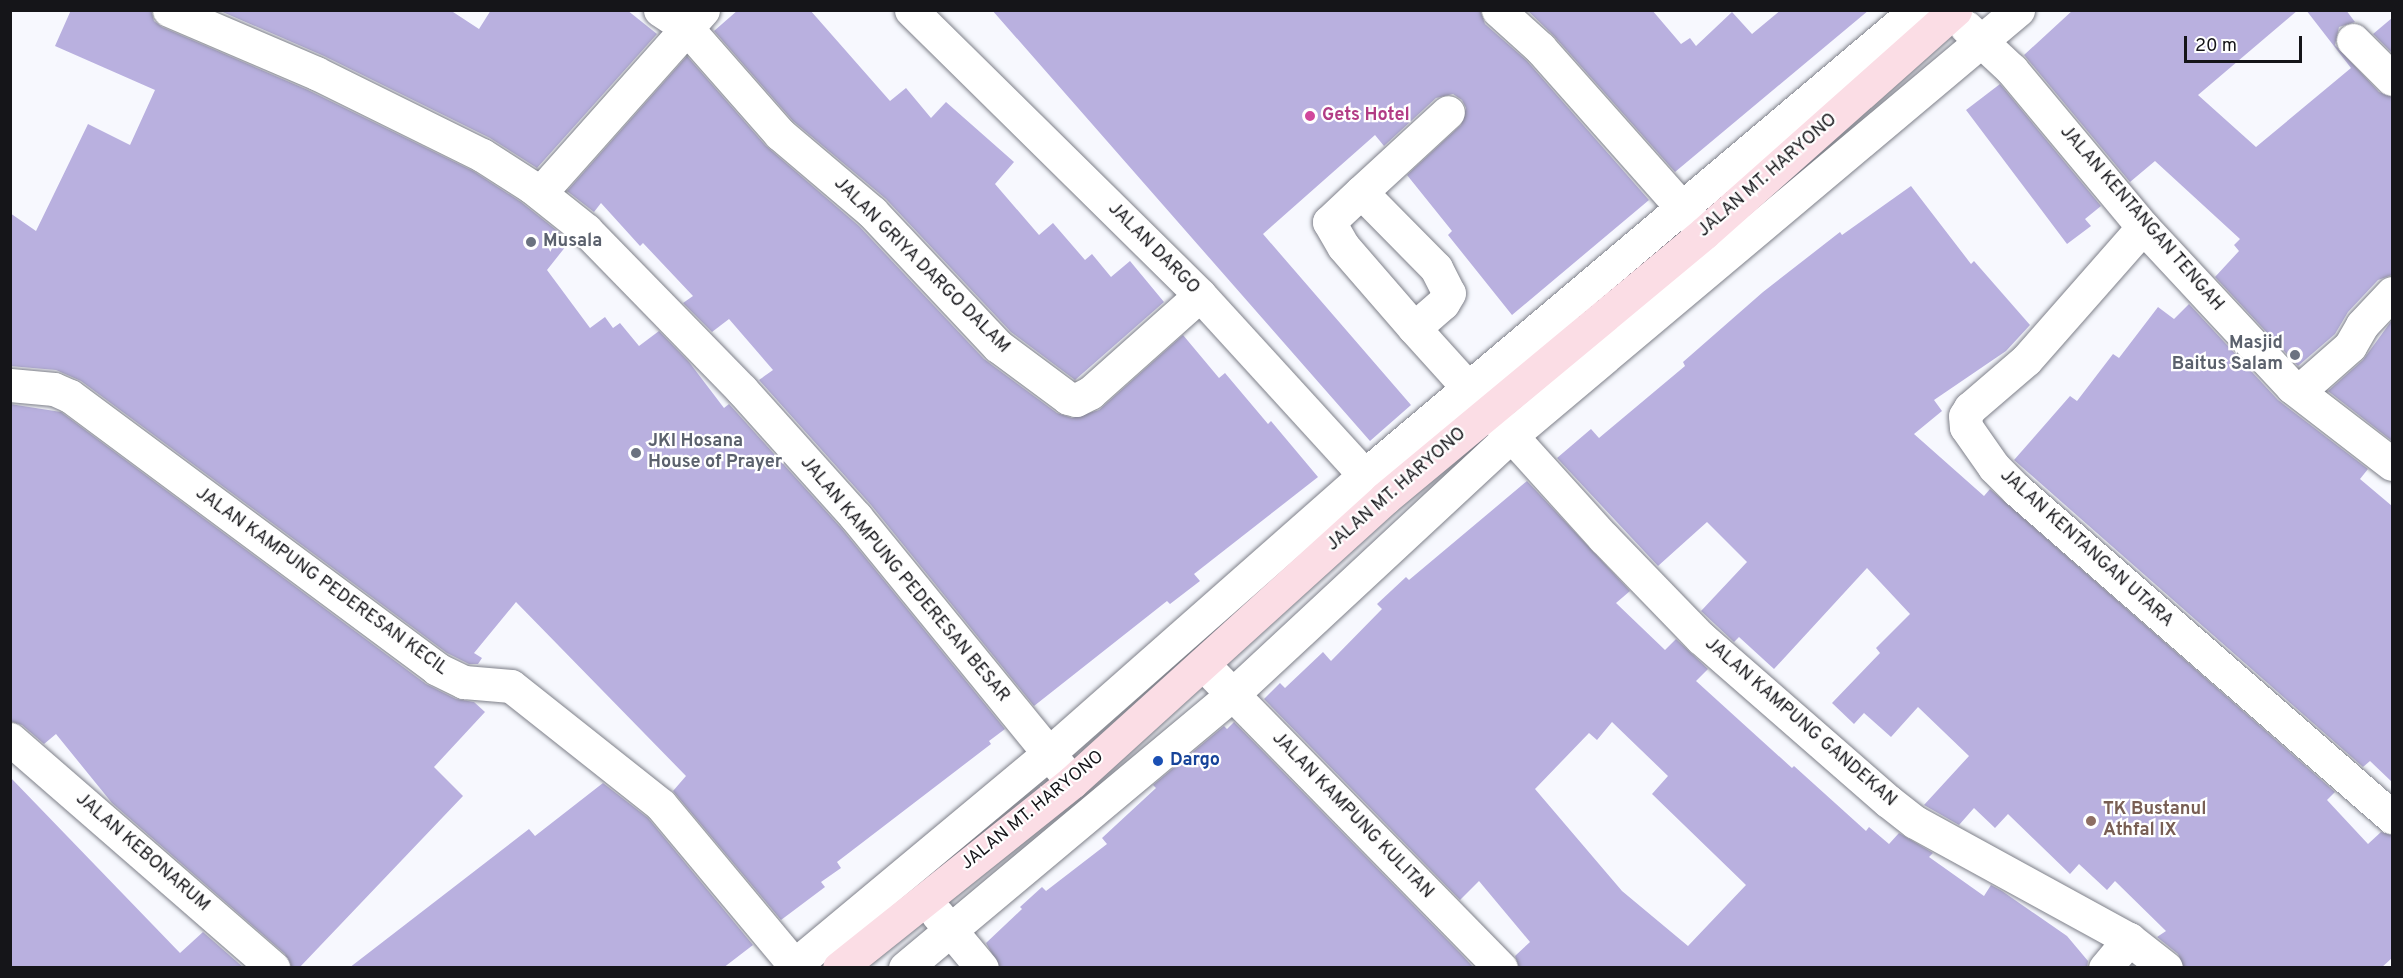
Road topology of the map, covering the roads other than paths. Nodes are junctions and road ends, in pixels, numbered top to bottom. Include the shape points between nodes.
1 (169, 10) edge
2 (911, 10) edge
3 (1498, 10) edge
4 (1916, 10) edge
5 (2018, 10) edge
6 (1951, 12) edge
7 (683, 16) edge
8 (2353, 40) dead end
9 (1982, 41) junction
10 (2392, 79) edge
11 (1841, 92) junction
12 (1448, 112) dead end
13 (1874, 131) junction
14 (1361, 192) junction
15 (540, 193) junction
16 (1681, 208) junction
17 (2143, 227) junction
18 (1704, 232) junction
19 (1597, 278) junction
20 (2392, 293) edge
21 (1200, 295) junction
22 (1618, 302) junction
23 (1414, 328) junction
24 (10, 385) edge
25 (2299, 391) junction
26 (1479, 399) junction
27 (1512, 435) junction
28 (2392, 464) edge
29 (1375, 487) junction
30 (1203, 664) junction
31 (1233, 694) junction
32 (10, 739) edge
33 (1048, 754) junction
34 (1072, 782) junction
35 (2392, 817) edge
36 (924, 900) junction
37 (950, 930) junction
38 (2129, 939) junction
39 (794, 967) edge
40 (273, 968) edge
41 (839, 968) edge
42 (904, 968) edge
43 (982, 968) edge
44 (1502, 968) edge
45 (2105, 968) edge
46 (2166, 968) edge

1 - 15 street, JALAN KAMPUNG PEDERESAN BESAR via 316,73 429,128 482,155
2 - 21 street, JALAN DARGO
3 - 16 street via 1540,48
4 - 11 street
5 - 9 street
6 - 9 street, JALAN KENTANGAN TENGAH
6 - 11 main road, JALAN MT. HARYONO
7 - 15 street
7 - 21 street, JALAN GRIYA DARGO DALAM via 780,134 854,194 998,346 1068,398 1076,400 1090,393
8 - 10 street
9 - 13 street
9 - 17 street, JALAN KENTANGAN TENGAH via 2012,70
11 - 13 street
11 - 16 street
11 - 18 main road, JALAN MT. HARYONO
12 - 14 street
13 - 27 street
14 - 23 street, JALAN KAMPUNG GANDEKAN via 1329,222 1343,246
14 - 23 street via 1436,267 1449,293
15 - 33 street, JALAN KAMPUNG PEDERESAN BESAR via 586,230 742,390 856,517
16 - 18 street
16 - 19 street
17 - 25 street, JALAN KENTANGAN TENGAH
17 - 35 street, JALAN KENTANGAN UTARA via 2026,360 1970,408 1965,416 1966,427 1994,467 2017,490
18 - 22 main road, JALAN MT. HARYONO
19 - 22 street
19 - 26 street
20 - 25 street via 2362,325 2350,346
21 - 29 street, JALAN DARGO
22 - 26 main road, JALAN MT. HARYONO
23 - 26 street, JALAN KAMPUNG GANDEKAN
24 - 39 street, JALAN KAMPUNG PEDERESAN KECIL via 54,389 70,396 437,669 464,682 511,686 661,805
25 - 28 street, JALAN KENTANGAN TENGAH
26 - 27 street, JALAN KAMPUNG GANDEKAN
26 - 29 main road, JALAN MT. HARYONO
27 - 31 street
27 - 38 street, JALAN KAMPUNG GANDEKAN via 1701,638 1888,801 1915,822
29 - 30 main road, JALAN MT. HARYONO
29 - 33 street
30 - 31 street, JALAN KAMPUNG KULITAN
30 - 34 main road, JALAN MT. HARYONO
31 - 37 street
31 - 44 street, JALAN KAMPUNG KULITAN
32 - 40 street, JALAN KEBONARUM
33 - 34 street, JALAN KAMPUNG PEDERESAN BESAR
33 - 39 street
34 - 36 main road, JALAN MT. HARYONO
36 - 37 street
36 - 41 main road, JALAN MT. HARYONO
37 - 42 street
37 - 43 street
38 - 45 street
38 - 46 street, JALAN KAMPUNG GANDEKAN

